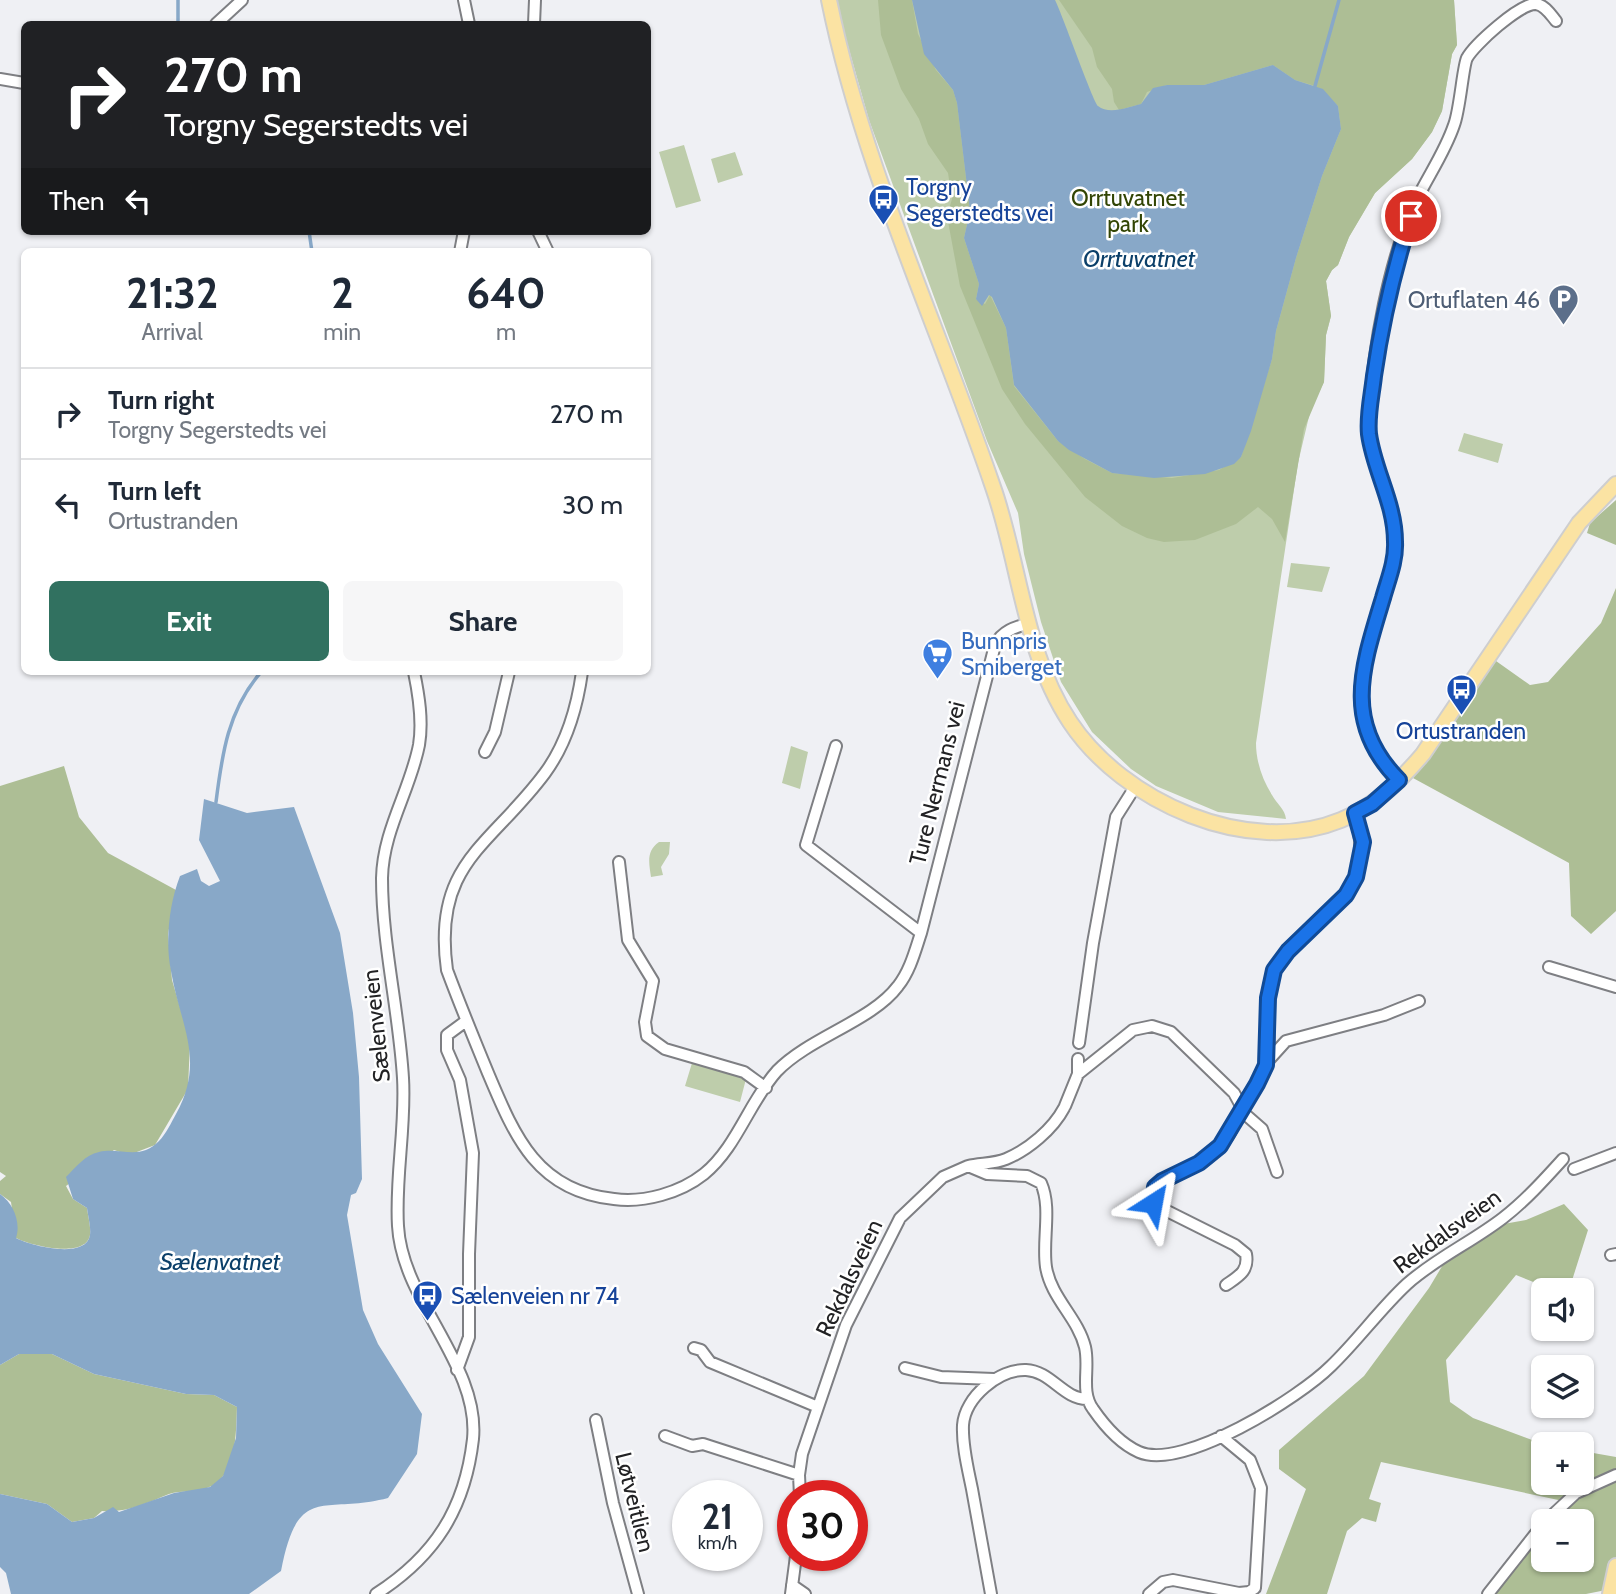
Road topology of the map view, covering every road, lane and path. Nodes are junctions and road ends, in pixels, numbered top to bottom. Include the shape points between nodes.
1 (242, 0) edge
2 (464, 0) edge
3 (535, 0) edge
4 (829, 0) edge
5 (219, 21) edge
6 (468, 21) edge
7 (534, 21) edge
8 (1556, 21) dead end
9 (0, 79) edge
10 (21, 82) edge
11 (1616, 484) edge
12 (1030, 622) junction
13 (414, 675) edge
14 (508, 675) edge
15 (581, 675) edge
16 (836, 746) dead end
17 (485, 752) dead end
18 (1399, 780) junction
19 (1135, 787) junction
20 (1355, 813) junction
21 (619, 862) dead end
22 (921, 933) junction
23 (1549, 967) dead end
24 (1616, 988) edge
25 (1419, 1001) dead end
26 (466, 1021) junction
27 (1079, 1043) dead end
28 (1078, 1059) dead end
29 (1266, 1065) junction
30 (1078, 1074) junction
31 (766, 1088) junction
32 (1243, 1105) junction
33 (1616, 1153) edge
34 (1563, 1159) dead end
35 (968, 1166) junction
36 (1574, 1169) dead end
37 (1277, 1172) dead end
38 (1226, 1285) dead end
39 (694, 1348) dead end
40 (905, 1368) dead end
41 (457, 1370) junction
42 (994, 1379) junction
43 (1087, 1399) junction
44 (818, 1407) junction
45 (596, 1420) dead end
46 (664, 1436) dead end
47 (1221, 1436) junction
48 (799, 1475) junction
49 (1616, 1475) edge
50 (799, 1480) edge
51 (1559, 1509) edge
52 (1531, 1540) edge
53 (1616, 1566) edge
54 (794, 1571) edge
55 (792, 1589) edge
56 (376, 1594) edge
57 (638, 1594) edge
58 (805, 1594) edge
59 (991, 1594) edge
60 (1149, 1594) edge
61 (1488, 1594) edge
62 (1610, 1594) edge

1 - 5 street
2 - 6 street
3 - 7 street
4 - 12 main road via 850,92 994,489
8 - 18 street via 1537,4 1529,6 1501,23 1467,57 1457,118 1416,202 1382,315 1369,433 1388,494 1396,544 1362,671 1360,695 1368,734
9 - 10 street
11 - 18 main road via 1579,523 1438,732
12 - 19 main road via 1043,669 1071,723 1099,757
12 - 22 street, Ture Nermans vei via 1010,629 995,646
13 - 41 street, Sælenveien via 419,746 388,836 382,878 403,1079 398,1226 408,1269
14 - 17 street via 495,732
15 - 26 street, Ture Nermans vei via 572,720 558,752 535,786 479,844 452,890 444,915 443,941 447,970
16 - 22 street via 806,845
18 - 20 main road
19 - 20 main road via 1199,819 1247,829 1297,831
19 - 27 street via 1116,817
20 - 29 street via 1363,842 1356,877 1346,895 1274,970 1268,998
21 - 31 street via 628,940 653,981 645,1022 647,1037 665,1048 744,1072
22 - 31 street, Ture Nermans vei via 899,985 886,999 808,1047 777,1072
23 - 24 street
25 - 29 street via 1286,1041
26 - 31 street, Ture Nermans vei via 518,1142 555,1179 593,1197 650,1198 703,1175 735,1138
26 - 41 street via 447,1035 447,1050 460,1080 471,1129 474,1180 469,1337
28 - 30 street
29 - 32 street
30 - 32 street via 1133,1030 1160,1027 1177,1037
30 - 35 street, Rekdalsveien via 1065,1107 1050,1127 1020,1152
32 - 37 street via 1246,1115 1266,1134
32 - 38 street via 1230,1133 1213,1153 1162,1181 1153,1196 1153,1203 1161,1208 1246,1254 1244,1272
33 - 36 street
34 - 47 street, Rekdalsveien via 1500,1220 1407,1284 1323,1373
35 - 43 street via 986,1174 1027,1177 1041,1183 1046,1197 1048,1278 1084,1345
35 - 44 street, Rekdalsveien via 943,1177 895,1226 846,1325
39 - 44 street via 710,1362
40 - 42 street, Rekdalsveien via 941,1377
41 - 56 street, Sælenveien via 467,1391 473,1431 457,1503 434,1546
42 - 43 street, Rekdalsveien via 1014,1370 1041,1372 1072,1395
42 - 59 street via 967,1412 963,1427
43 - 47 street, Rekdalsveien via 1110,1430 1140,1452 1170,1454
44 - 48 street, Rekdalsveien
45 - 57 street, Løtveitlien
46 - 48 street
47 - 60 street via 1250,1460 1261,1488 1255,1587 1239,1593 1173,1580
48 - 50 street, Rekdalsveien
49 - 51 street via 1576,1493
52 - 61 street
53 - 62 main road
54 - 55 street
55 - 58 street

